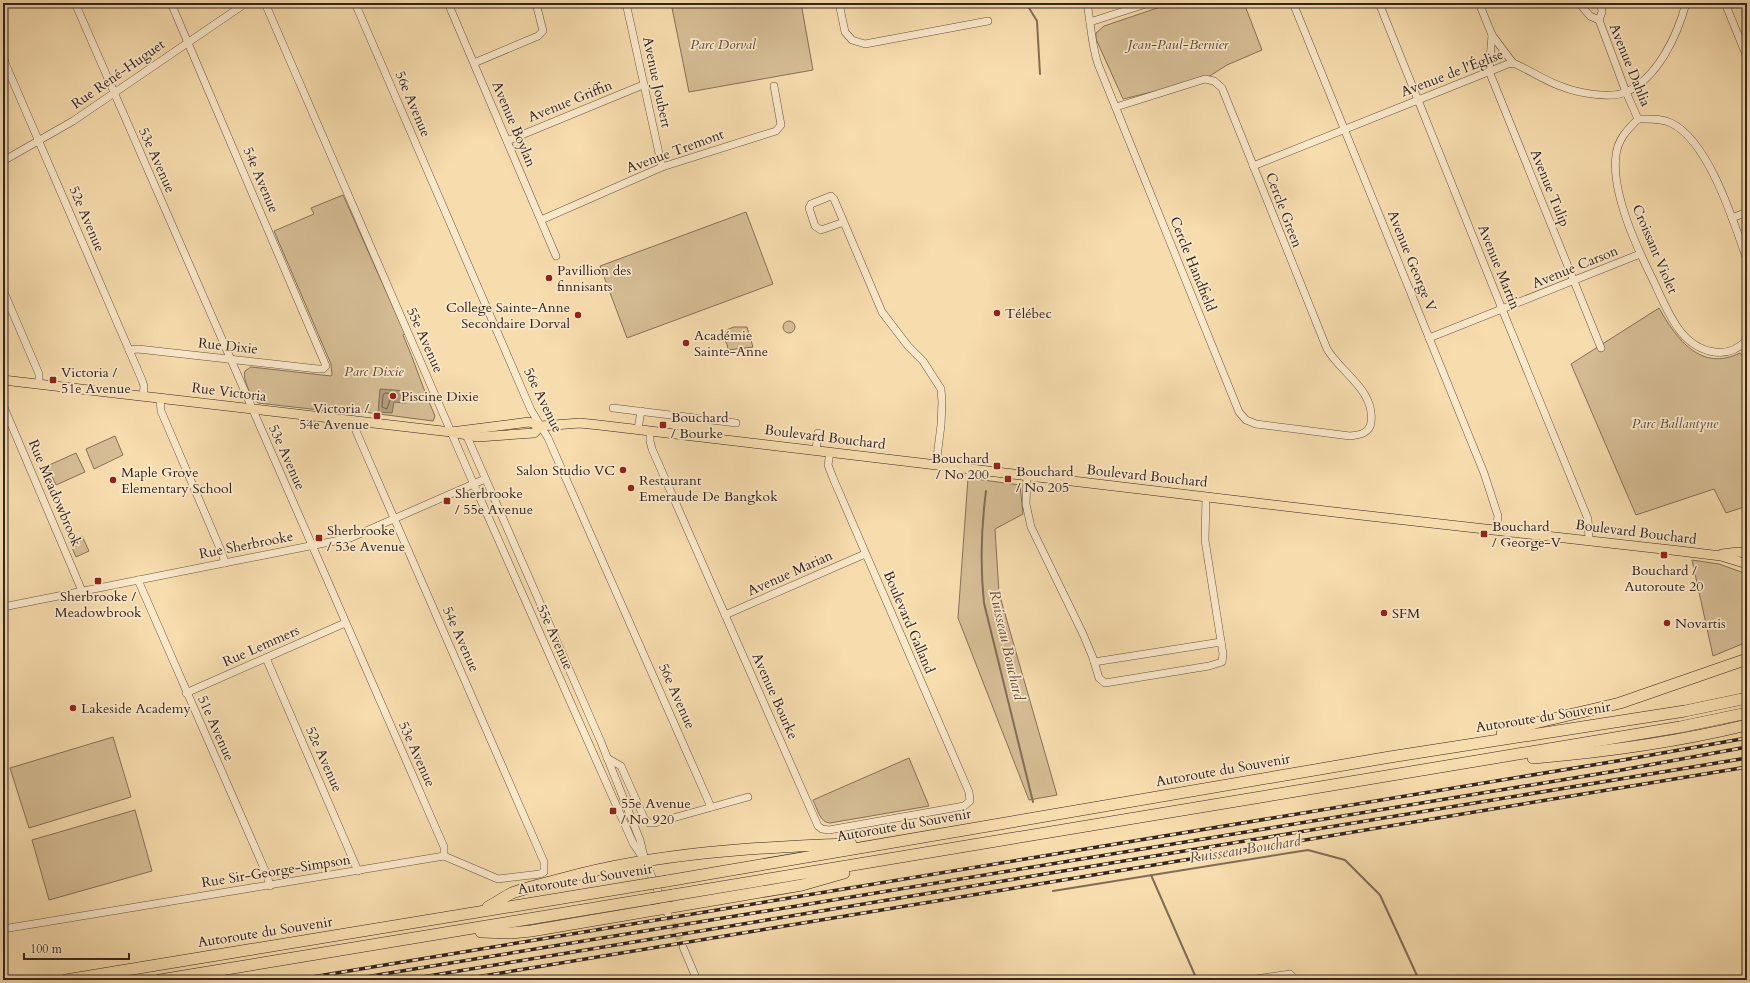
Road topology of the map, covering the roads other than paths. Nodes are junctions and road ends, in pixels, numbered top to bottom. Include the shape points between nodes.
1 (75, 3) edge
2 (171, 3) edge
3 (246, 3) edge
4 (265, 3) edge
5 (355, 3) edge
6 (448, 3) edge
7 (536, 3) edge
8 (626, 3) edge
9 (839, 3) edge
10 (1087, 3) edge
11 (1149, 3) edge
12 (1293, 3) edge
13 (1379, 3) edge
14 (1479, 3) edge
15 (1580, 3) edge
16 (1601, 3) edge
17 (1686, 3) edge
18 (1725, 3) edge
19 (1599, 20) junction
20 (988, 21) dead end
21 (1090, 22) junction
22 (1492, 35) junction
23 (188, 42) junction
24 (3, 53) edge
25 (1747, 57) edge
26 (474, 63) junction
27 (1513, 63) junction
28 (1489, 71) junction
29 (643, 85) junction
30 (774, 86) dead end
31 (1626, 92) junction
32 (114, 93) junction
33 (1418, 100) junction
34 (1116, 107) junction
35 (1638, 119) junction
36 (1344, 129) junction
37 (507, 141) junction
38 (39, 142) junction
39 (3, 161) edge
40 (1253, 166) junction
41 (662, 167) junction
42 (1747, 212) edge
43 (1732, 218) junction
44 (541, 220) junction
45 (844, 222) junction
46 (1640, 254) junction
47 (556, 256) dead end
48 (1747, 260) edge
49 (1573, 281) junction
50 (3, 290) edge
51 (1502, 309) junction
52 (1429, 338) junction
53 (1747, 340) edge
54 (1601, 348) dead end
55 (129, 350) junction
56 (230, 360) junction
57 (325, 368) joint
58 (3, 380) edge
59 (39, 384) junction
60 (143, 396) junction
61 (160, 398) junction
62 (3, 405) edge
63 (251, 408) junction
64 (613, 408) dead end
65 (640, 411) junction
66 (356, 421) junction
67 (580, 423) joint
68 (736, 423) dead end
69 (541, 426) junction
70 (638, 429) junction
71 (650, 431) junction
72 (451, 432) junction
73 (465, 432) junction
74 (818, 433) dead end
75 (1362, 434) joint
76 (816, 450) junction
77 (830, 452) junction
78 (936, 465) junction
79 (1027, 477) junction
80 (485, 479) junction
81 (474, 484) junction
82 (1206, 497) junction
83 (394, 519) junction
84 (1496, 531) junction
85 (1588, 540) junction
86 (312, 546) junction
87 (865, 554) junction
88 (1711, 554) junction
89 (1747, 554) edge
90 (225, 563) junction
91 (1747, 564) edge
92 (138, 580) junction
93 (82, 591) junction
94 (3, 607) edge
95 (725, 615) junction
96 (345, 623) junction
97 (1221, 642) junction
98 (1747, 653) edge
99 (266, 658) junction
100 (1747, 659) edge
101 (1094, 662) junction
102 (1721, 669) junction
103 (186, 693) junction
104 (1747, 698) edge
105 (1747, 713) edge
106 (1747, 725) edge
107 (1461, 745) junction
108 (607, 758) junction
109 (1451, 765) junction
110 (748, 797) dead end
111 (970, 802) joint
112 (712, 807) junction
113 (889, 842) junction
114 (444, 856) junction
115 (900, 857) junction
116 (645, 861) junction
117 (358, 871) junction
118 (270, 886) junction
119 (482, 911) junction
120 (667, 911) junction
121 (3, 929) edge
122 (456, 931) junction
123 (683, 947) tunnel mouth
124 (1293, 977) edge
125 (66, 980) edge
126 (160, 980) edge
127 (697, 980) edge
128 (1249, 980) edge

1 - 32 street, 53e Avenue
2 - 23 street, 54e Avenue
3 - 23 street, Rue René-Huguet
4 - 72 street, 55e Avenue
5 - 69 street, 56e Avenue via 528,402
6 - 26 street, Avenue Boylan
7 - 26 street via 543,30 538,36
8 - 29 street, Avenue Joubert
9 - 20 street via 845,32 852,40 865,44
10 - 21 street, Cercle Handfield
11 - 21 street
12 - 36 street, Avenue George V
13 - 33 street, Avenue Martin
14 - 22 street, Avenue Tulip
15 - 19 street, Avenue Dahlia via 1590,16
16 - 19 street, Avenue Dahlia via 1602,12
17 - 31 street via 1679,27 1667,51 1649,74
18 - 25 street
19 - 31 street, Avenue Dahlia
21 - 34 street, Cercle Handfield via 1094,52
22 - 27 street, Avenue Tulip
22 - 28 street, Avenue Tulip
23 - 32 street, Rue René-Huguet
23 - 57 street, 54e Avenue via 323,356
24 - 38 street, 52e Avenue
26 - 37 street, Avenue Boylan
27 - 28 street, Avenue de l'Église
27 - 31 street, Avenue de l'Église via 1579,92
28 - 33 street, Avenue de l'Église
28 - 49 street, Avenue Tulip
29 - 37 street, Avenue Griffin
29 - 41 street, Avenue Joubert
30 - 41 street, Avenue Tremont via 781,118 781,126 776,131
31 - 35 street, Avenue Dahlia
32 - 38 street, Rue René-Huguet
32 - 56 street, 53e Avenue
33 - 36 street, Avenue de l'Église
33 - 51 street, Avenue Martin
34 - 40 street, Cercle Green via 1205,80 1214,81 1222,88
34 - 75 street, Cercle Handfield via 1242,417 1256,424 1350,436
35 - 43 street via 1657,119 1672,123 1685,133 1705,157
35 - 46 street, Croissant Violet via 1620,140 1616,155 1616,171 1624,210
36 - 40 street, Avenue de l'Église
36 - 52 street, Avenue George V
37 - 44 street, Avenue Boylan
38 - 39 street, Rue René-Huguet
38 - 55 street, 52e Avenue
40 - 75 street, Cercle Green via 1327,349 1332,358 1357,383 1366,398 1371,421 1368,430
41 - 44 street, Avenue Tremont
42 - 43 street
43 - 48 street
44 - 47 street, Avenue Boylan
45 - 45 street via 831,196 811,204 809,208 815,226 821,230
45 - 78 street via 882,312 923,361 940,389 942,410
46 - 49 street, Avenue Carson
46 - 53 street, Croissant Violet via 1678,328 1700,349 1722,353 1734,350
49 - 51 street, Avenue Carson
49 - 54 street, Avenue Tulip
50 - 59 street via 40,374
51 - 52 street, Avenue Carson
51 - 85 street, Avenue Martin via 1589,522
52 - 84 street, Avenue George V via 1484,473 1498,516
55 - 56 street, Rue Dixie
55 - 60 street, 52e Avenue via 143,382
56 - 57 street, Rue Dixie
56 - 63 street, 53e Avenue
58 - 59 main road, Rue Victoria
59 - 60 main road, Rue Victoria
60 - 61 main road, Rue Victoria
61 - 63 main road, Rue Victoria
61 - 90 street via 161,411
62 - 93 street, Rue Meadowbrook
63 - 66 main road, Rue Victoria
63 - 86 street, 53e Avenue
64 - 65 street
65 - 68 street
65 - 70 street
66 - 72 main road, Rue Victoria
66 - 83 street, 54e Avenue via 356,431
67 - 69 main road, Rue Victoria
67 - 70 main road, Boulevard Bouchard
69 - 73 main road, Rue Victoria via 529,422
69 - 112 street, 56e Avenue
70 - 71 main road, Boulevard Bouchard
71 - 76 main road, Boulevard Bouchard
71 - 95 street, Avenue Bourke via 651,445
72 - 73 main road, Rue Victoria
72 - 81 street, 55e Avenue
73 - 80 street, 55e Avenue
74 - 76 street
76 - 77 main road, Boulevard Bouchard
77 - 78 main road, Boulevard Bouchard
77 - 87 street, Boulevard Galland via 828,465
78 - 79 main road, Boulevard Bouchard
79 - 82 main road, Boulevard Bouchard
79 - 101 street via 1026,504 1031,527 1081,629
80 - 81 street, Rue Sherbrooke
80 - 108 street, 55e Avenue
81 - 83 street, Rue Sherbrooke
81 - 116 street, 55e Avenue via 633,843
82 - 84 main road, Boulevard Bouchard
82 - 97 street via 1205,540
83 - 86 street, Rue Sherbrooke via 350,538
83 - 114 street, 54e Avenue via 545,867 544,872 540,874 501,880
84 - 85 main road, Boulevard Bouchard
85 - 88 main road, Boulevard Bouchard
86 - 90 street, Rue Sherbrooke
86 - 96 street, 53e Avenue
87 - 95 street, Avenue Marian
87 - 111 street, Boulevard Galland via 969,792
88 - 89 main road, Boulevard Bouchard
88 - 91 main road, Boulevard Bouchard
90 - 92 street, Rue Sherbrooke
92 - 93 street, Rue Sherbrooke
92 - 103 street, 51e Avenue
93 - 94 street, Rue Sherbrooke
95 - 111 street, Avenue Bourke via 820,828 829,830 956,808
96 - 99 street, Rue Lemmers
96 - 114 street, 53e Avenue via 444,847
97 - 101 street
97 - 101 street via 1224,658 1217,664 1108,682 1103,682 1099,678
98 - 102 highway
99 - 103 street, Rue Lemmers
99 - 117 street, 52e Avenue
100 - 102 highway
102 - 107 highway via 1620,703 1535,723
103 - 118 street, 51e Avenue
104 - 107 highway, Autoroute du Souvenir via 1677,712
105 - 109 highway via 1687,726
106 - 109 highway via 1596,753
107 - 113 highway, Autoroute du Souvenir
108 - 112 street, 55e Avenue via 621,766 648,822 655,824
108 - 116 street, 55e Avenue via 640,840
109 - 115 highway
110 - 112 street
113 - 116 highway via 802,846
113 - 119 highway, Autoroute du Souvenir, bridge
114 - 117 street, Rue Sir-George-Simpson
115 - 120 highway via 802,885
115 - 122 highway, bridge
116 - 119 highway via 591,872 511,894
116 - 120 street, 55e Avenue
117 - 118 street, Rue Sir-George-Simpson
118 - 121 street, Rue Sir-George-Simpson
119 - 125 highway, Autoroute du Souvenir
120 - 122 highway via 511,933
122 - 126 highway
123 - 127 street
124 - 128 street

